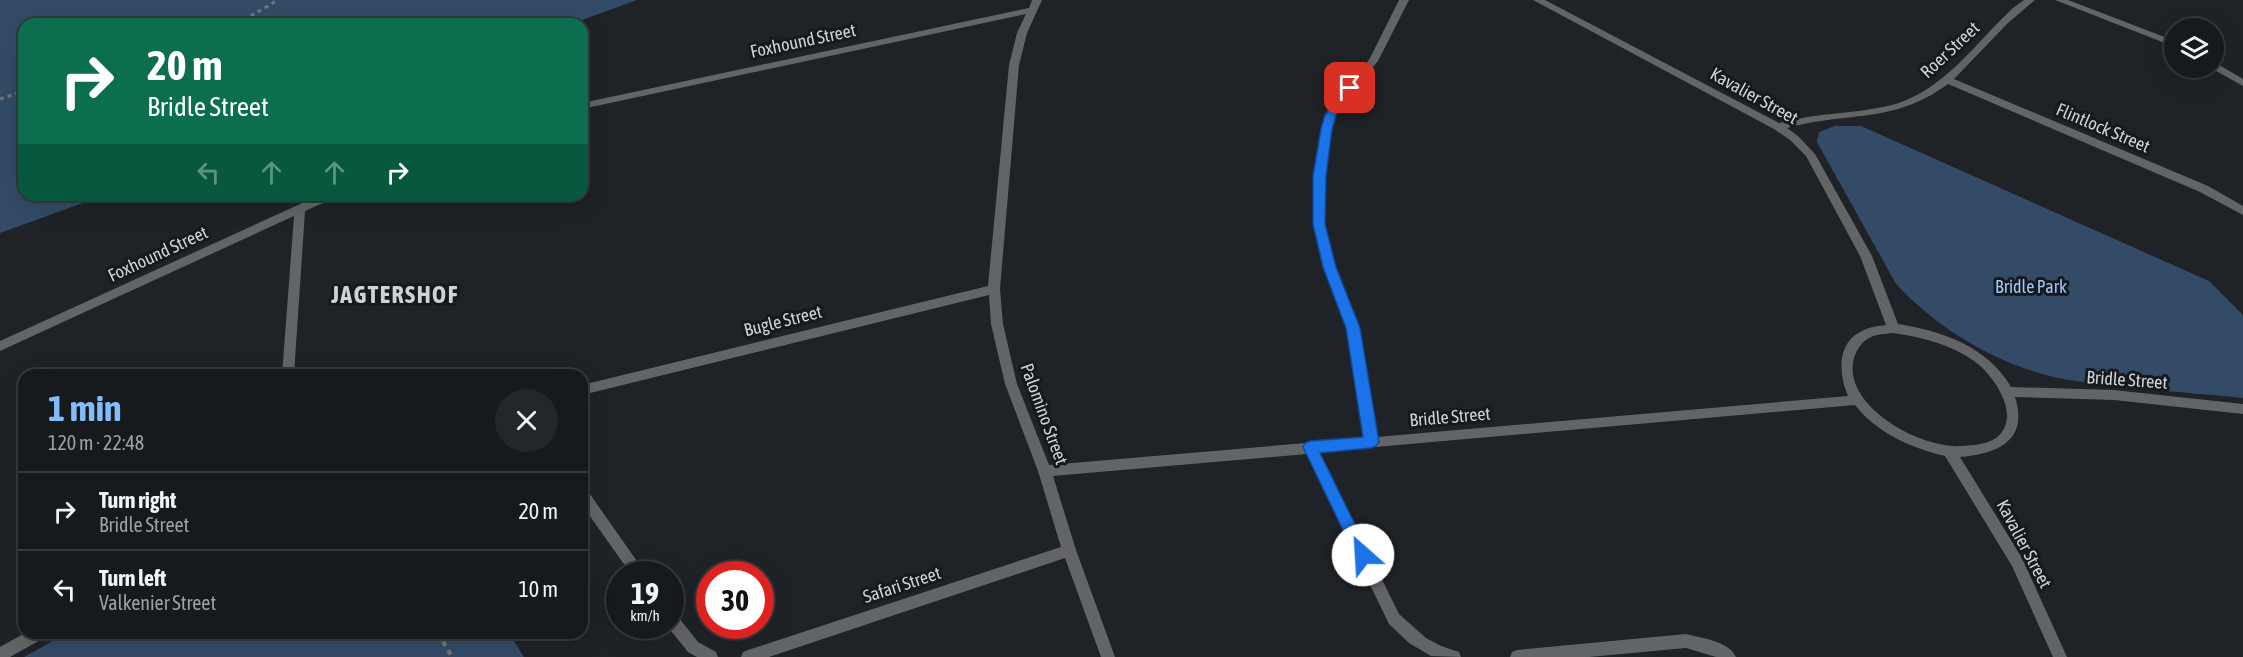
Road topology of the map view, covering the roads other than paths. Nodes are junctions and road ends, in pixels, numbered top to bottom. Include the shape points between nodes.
1 (1404, 0) edge
2 (1538, 0) edge
3 (2030, 0) edge
4 (2060, 0) edge
5 (1035, 5) edge
6 (2164, 40) edge
7 (2224, 71) edge
8 (1948, 80) junction
9 (2243, 83) edge
10 (588, 105) edge
11 (1778, 127) junction
12 (317, 201) edge
13 (300, 209) junction
14 (2243, 212) edge
15 (994, 290) junction
16 (1893, 328) junction
17 (0, 346) edge
18 (288, 369) edge
19 (588, 389) edge
20 (2009, 392) junction
21 (1858, 400) junction
22 (2243, 409) edge
23 (1371, 442) junction
24 (1310, 447) junction
25 (1950, 452) junction
26 (1045, 471) junction
27 (588, 502) edge
28 (1069, 550) junction
29 (630, 561) edge
30 (684, 636) edge
31 (28, 639) edge
32 (0, 655) edge
33 (711, 657) edge
34 (748, 657) edge
35 (1108, 657) edge
36 (1454, 657) edge
37 (1517, 657) edge
38 (1729, 657) edge
39 (2060, 657) edge

1 - 23 street via 1372,62 1330,115 1319,176 1319,224 1353,328
2 - 11 street, Kavalier Street
3 - 8 street, Roer Street via 2012,13
4 - 6 street
5 - 10 street, Foxhound Street
5 - 15 street, Palomino Street via 1022,33 1014,65
7 - 9 street
8 - 11 street, Roer Street via 1931,92 1879,112 1807,119
8 - 14 street, Flintlock Street via 2204,189
11 - 16 street, Kavalier Street via 1810,153 1866,256
12 - 13 street, Foxhound Street
13 - 17 street, Foxhound Street
13 - 18 street
15 - 19 street, Bugle Street
15 - 26 street, Palomino Street via 997,324 1011,384
16 - 20 street via 1926,333 1960,346 1989,367
16 - 21 street via 1865,335 1849,351 1845,374
20 - 22 street, Bridle Street via 2114,395
20 - 25 street via 2014,417 2006,438 1983,450
21 - 23 street, Bridle Street
21 - 25 street via 1898,434
23 - 24 street, Bridle Street
24 - 26 street, Bridle Street
24 - 36 street via 1394,619 1427,648
25 - 39 street, Kavalier Street via 2017,562
26 - 28 street, Palomino Street
27 - 29 street
28 - 34 street, Safari Street
28 - 35 street, Palomino Street
30 - 33 street via 693,647
31 - 32 street
37 - 38 street via 1686,640

